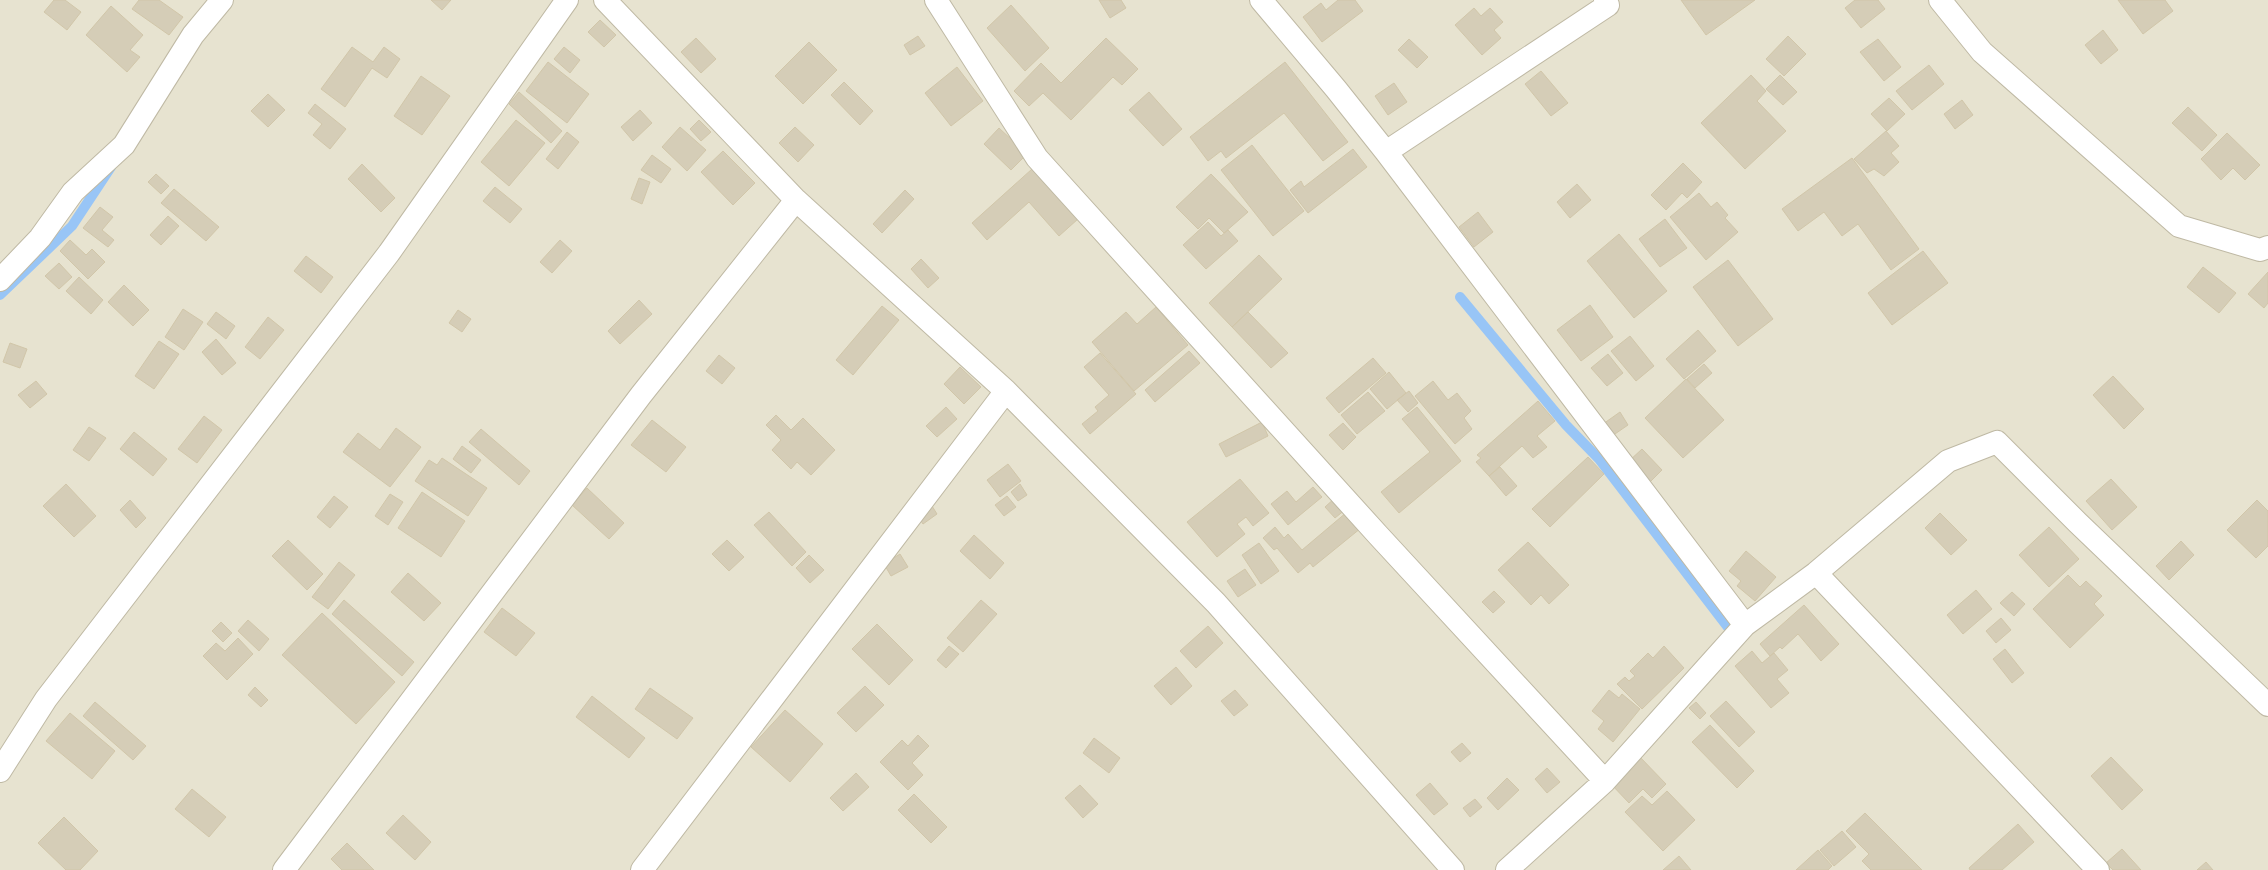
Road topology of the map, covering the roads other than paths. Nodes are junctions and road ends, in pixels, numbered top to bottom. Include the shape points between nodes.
1 (222, 0) edge
2 (567, 0) edge
3 (605, 0) edge
4 (936, 0) edge
5 (1261, 0) edge
6 (1604, 0) edge
7 (1940, 0) edge
8 (1386, 152) junction
9 (796, 200) junction
10 (2268, 247) edge
11 (0, 280) edge
12 (1006, 391) junction
13 (1816, 573) junction
14 (1746, 624) junction
15 (2268, 706) edge
16 (0, 771) edge
17 (1605, 781) junction
18 (284, 870) edge
19 (642, 870) edge
20 (1453, 870) edge
21 (1507, 870) edge
22 (2098, 870) edge

1 - 11 street via 193,35 124,145 73,192 40,238
2 - 16 street via 389,253 46,700
3 - 9 street
4 - 17 street via 1037,158 1378,535
5 - 8 street
6 - 8 street via 1608,5
7 - 10 street via 1982,52 2179,226 2260,250
8 - 14 street
9 - 12 street
9 - 18 street via 641,395
12 - 19 street
12 - 20 street via 1216,603
13 - 14 street
13 - 15 street via 1948,461 1997,442
13 - 22 street
14 - 17 street
17 - 21 street

